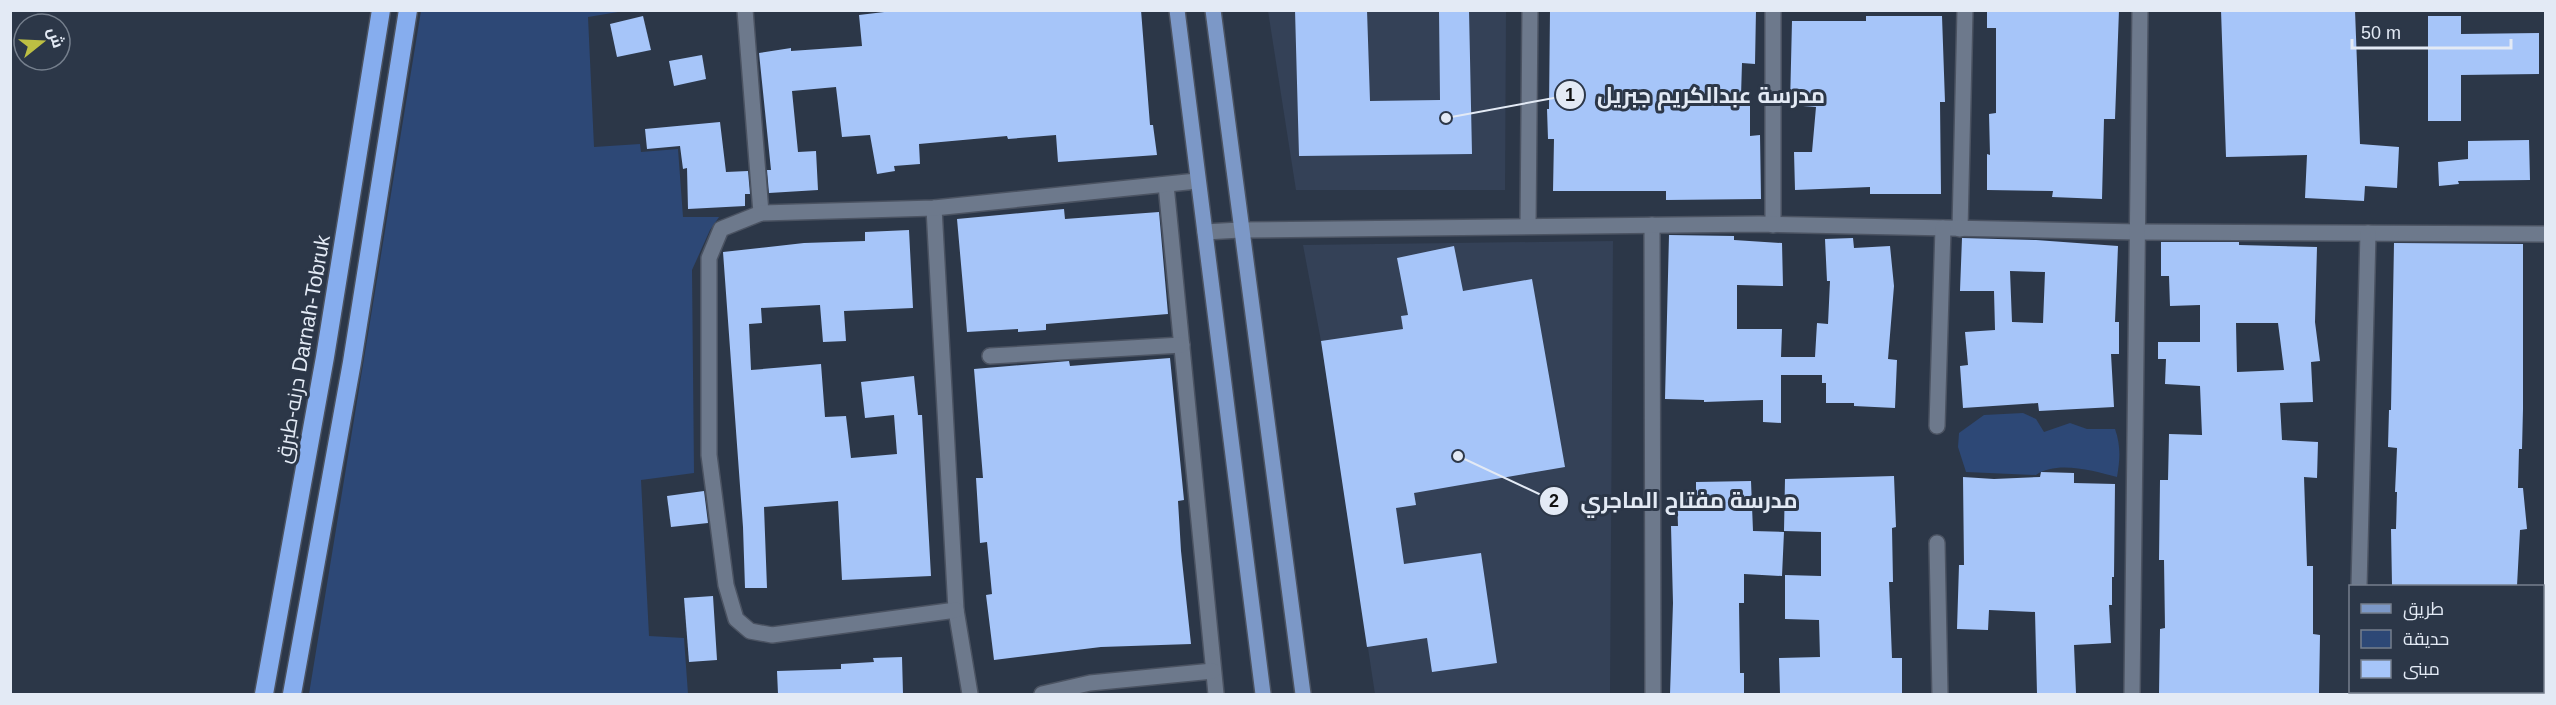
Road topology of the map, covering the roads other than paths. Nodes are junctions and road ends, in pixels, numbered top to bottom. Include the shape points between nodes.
1 (381, 10) edge
2 (408, 10) edge
3 (745, 10) edge
4 (1177, 10) edge
5 (1213, 10) edge
6 (1530, 10) edge
7 (1773, 10) edge
8 (1965, 10) edge
9 (2140, 10) edge
10 (1197, 181) junction
11 (1166, 185) junction
12 (934, 208) junction
13 (761, 213) junction
14 (1528, 225) junction
15 (1652, 225) junction
16 (1773, 225) junction
17 (1943, 228) junction
18 (1959, 228) junction
19 (1240, 230) junction
20 (1205, 232) junction
21 (2138, 232) junction
22 (2368, 233) junction
23 (2546, 234) edge
24 (1182, 345) junction
25 (990, 356) dead end
26 (1937, 426) dead end
27 (1937, 543) dead end
28 (2359, 585) edge
29 (956, 610) junction
30 (1213, 671) junction
31 (264, 694) edge
32 (292, 694) edge
33 (970, 694) edge
34 (1042, 694) edge
35 (1216, 694) edge
36 (1263, 694) edge
37 (1303, 694) edge
38 (1653, 694) edge
39 (1940, 694) edge
40 (2132, 694) edge

1 - 31 highway, درنه-طبرق Darnah-Tobruk via 325,357
2 - 32 highway via 352,362
3 - 13 street
4 - 10 main road
5 - 19 main road
6 - 14 street
7 - 16 street
8 - 18 street
9 - 21 street
10 - 11 street
10 - 20 main road
11 - 12 street
11 - 24 street
12 - 13 street
12 - 29 street
13 - 29 street via 722,229 709,258 709,455 726,585 736,620 750,631 772,635
14 - 15 street
14 - 19 street
15 - 16 street
15 - 38 street
16 - 17 street
17 - 18 street
17 - 26 street
18 - 21 street
19 - 20 street
19 - 37 main road
20 - 36 main road
21 - 22 street
21 - 40 street
22 - 23 street
22 - 28 street
24 - 25 street
24 - 30 street
27 - 39 street
29 - 33 street
30 - 34 street via 1090,683
30 - 35 street

